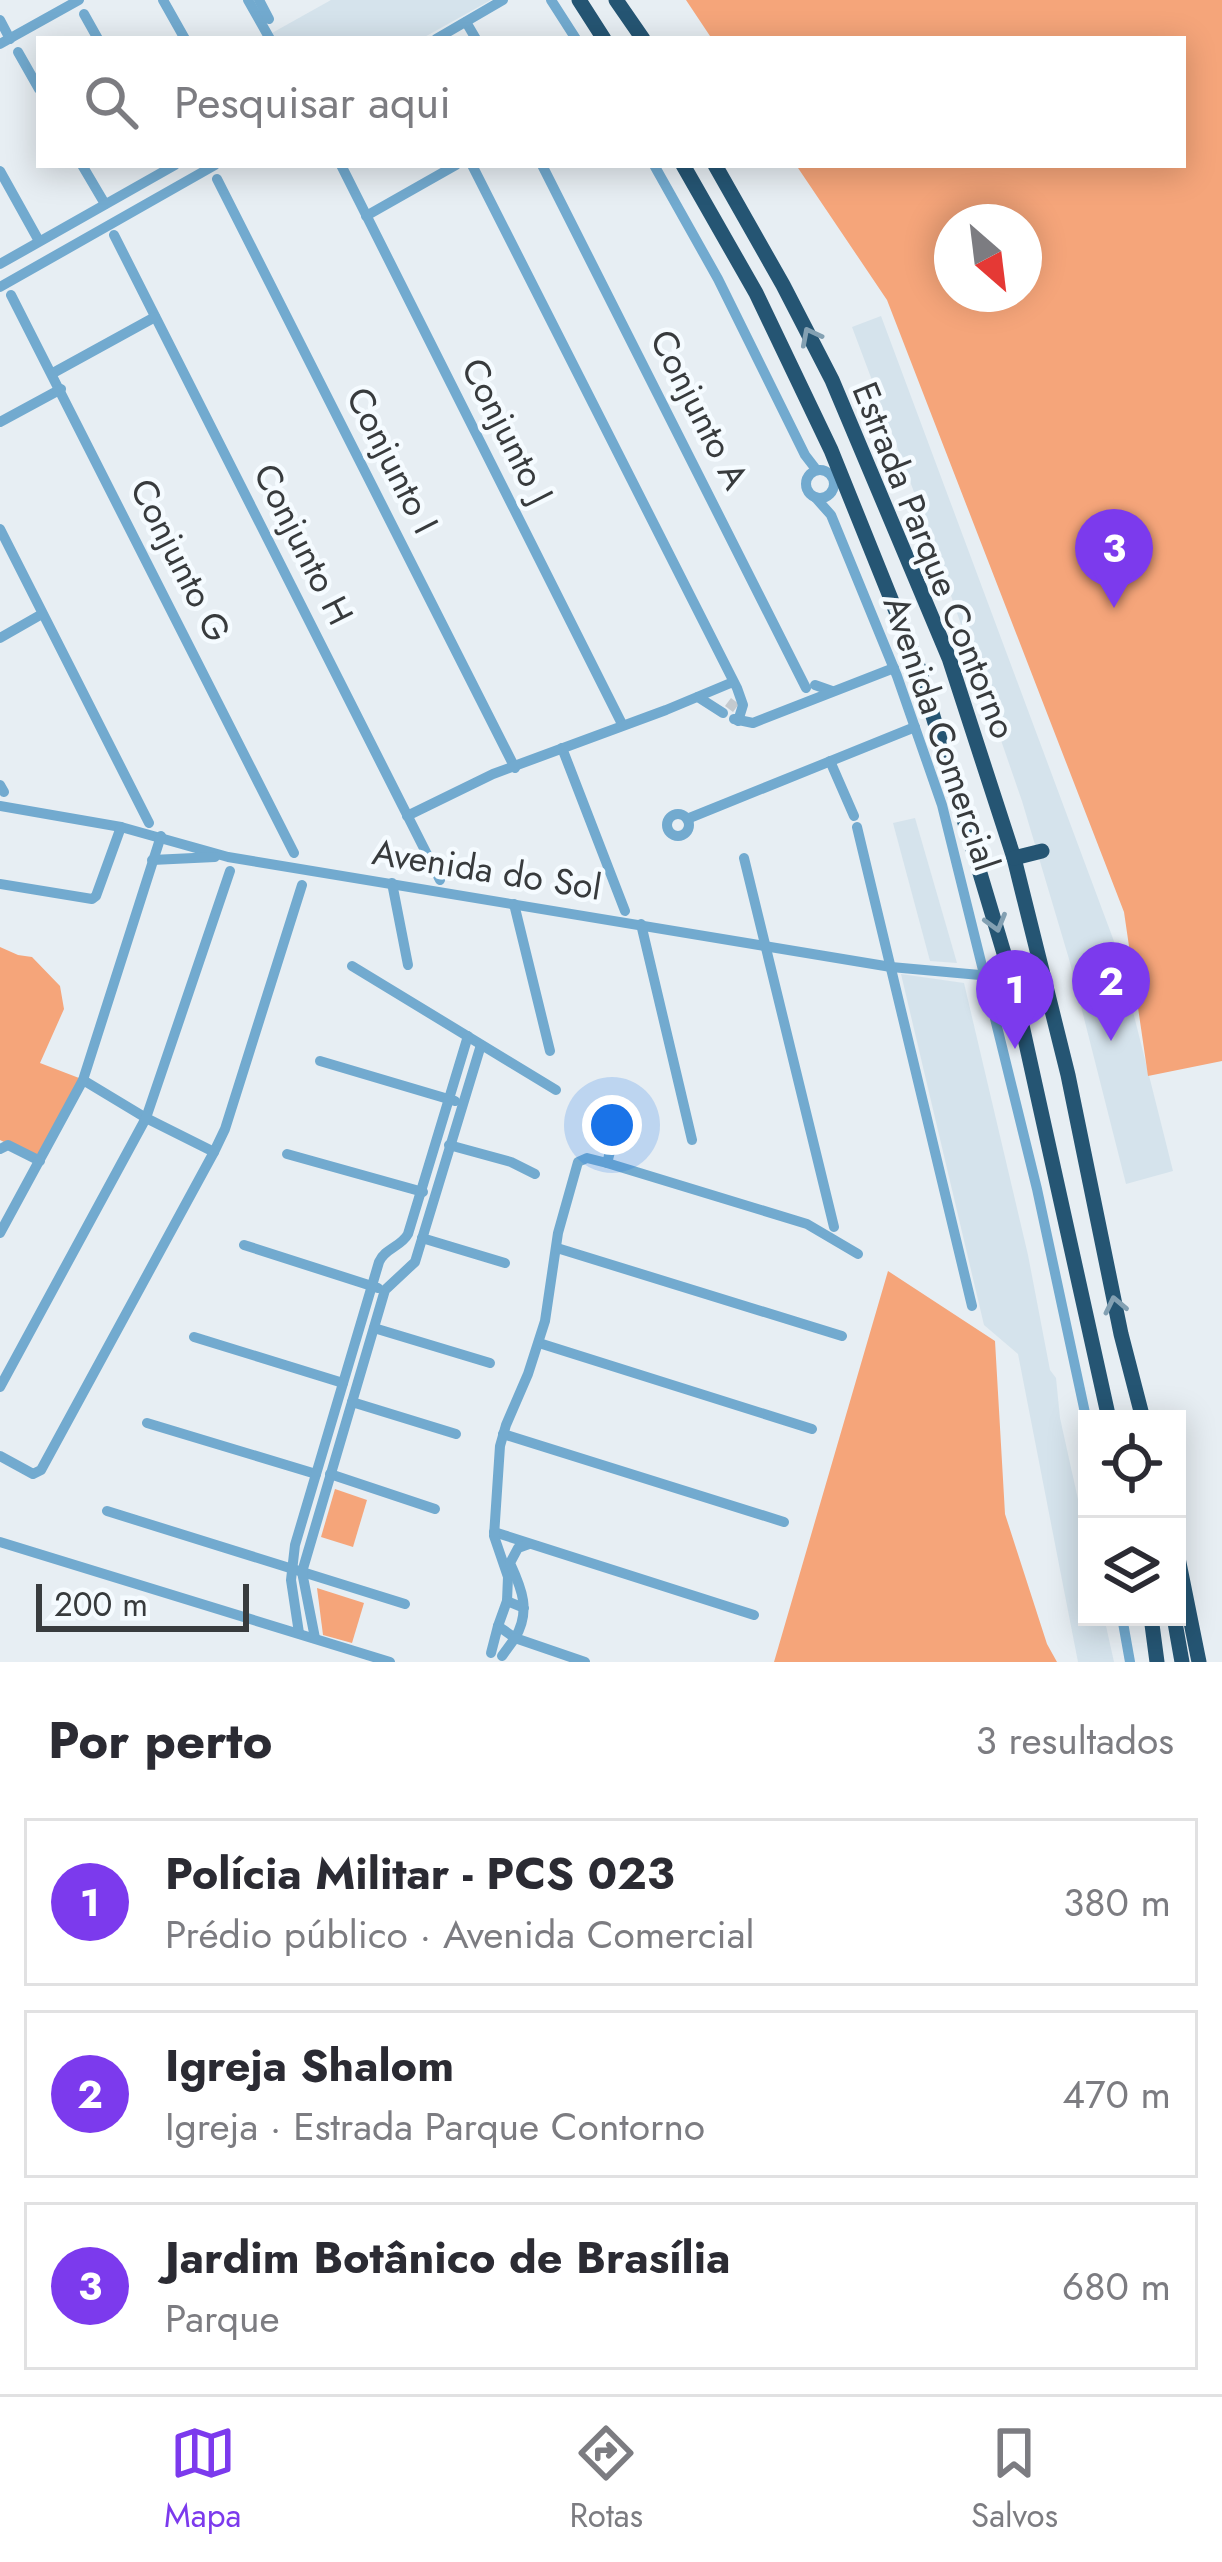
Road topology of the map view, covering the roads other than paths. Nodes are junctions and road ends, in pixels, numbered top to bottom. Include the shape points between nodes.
1 (77, 0) edge
2 (163, 0) edge
3 (248, 0) edge
4 (259, 0) edge
5 (503, 0) edge
6 (551, 0) edge
7 (579, 0) edge
8 (616, 0) edge
9 (84, 14) dead end
10 (269, 19) dead end
11 (0, 20) edge
12 (466, 22) junction
13 (96, 36) edge
14 (183, 36) edge
15 (268, 36) edge
16 (441, 36) edge
17 (474, 36) edge
18 (574, 36) edge
19 (602, 36) edge
20 (641, 36) edge
21 (5, 41) edge
22 (18, 52) dead end
23 (36, 84) edge
24 (84, 168) edge
25 (168, 168) edge
26 (342, 168) edge
27 (451, 168) edge
28 (474, 168) edge
29 (544, 168) edge
30 (655, 168) edge
31 (685, 168) edge
32 (717, 168) edge
33 (0, 171) edge
34 (216, 172) edge
35 (105, 204) junction
36 (366, 216) junction
37 (114, 236) dead end
38 (39, 241) junction
39 (766, 255) junction
40 (0, 264) edge
41 (744, 269) junction
42 (783, 284) junction
43 (0, 287) edge
44 (756, 293) junction
45 (11, 295) dead end
46 (155, 317) junction
47 (53, 373) junction
48 (61, 388) junction
49 (0, 422) edge
50 (831, 450) junction
51 (815, 470) junction
52 (826, 496) junction
53 (852, 500) junction
54 (0, 529) edge
55 (921, 588) junction
56 (892, 596) junction
57 (42, 614) junction
58 (0, 638) edge
59 (949, 658) junction
60 (918, 667) junction
61 (894, 668) junction
62 (733, 682) junction
63 (714, 689) junction
64 (810, 689) junction
65 (698, 697) junction
66 (733, 712) junction
67 (622, 724) junction
68 (915, 727) junction
69 (562, 748) junction
70 (830, 761) junction
71 (508, 770) junction
72 (960, 801) junction
73 (942, 805) junction
74 (0, 806) edge
75 (409, 818) junction
76 (687, 819) dead end
77 (148, 823) dead end
78 (121, 827) junction
79 (161, 836) junction
80 (189, 844) junction
81 (1042, 851) dead end
82 (294, 853) dead end
83 (228, 857) junction
84 (185, 858) junction
85 (744, 858) dead end
86 (1014, 858) junction
87 (155, 859) junction
88 (230, 871) dead end
89 (440, 880) dead end
90 (392, 883) junction
91 (0, 884) edge
92 (302, 885) dead end
93 (514, 904) junction
94 (625, 911) dead end
95 (640, 924) junction
96 (767, 945) junction
97 (408, 965) dead end
98 (352, 966) dead end
99 (891, 967) junction
100 (1009, 967) junction
101 (983, 979) junction
102 (1016, 994) junction
103 (468, 1036) junction
104 (481, 1045) junction
105 (550, 1052) dead end
106 (320, 1060) dead end
107 (83, 1080) junction
108 (556, 1090) dead end
109 (449, 1099) junction
110 (463, 1104) junction
111 (621, 1111) dead end
112 (146, 1118) junction
113 (692, 1140) dead end
114 (449, 1145) junction
115 (0, 1149) edge
116 (214, 1152) junction
117 (287, 1154) dead end
118 (40, 1161) junction
119 (608, 1162) junction
120 (535, 1174) dead end
121 (421, 1191) junction
122 (435, 1196) junction
123 (834, 1227) dead end
124 (0, 1233) edge
125 (422, 1238) junction
126 (244, 1245) dead end
127 (557, 1248) junction
128 (858, 1254) dead end
129 (505, 1263) dead end
130 (379, 1288) junction
131 (972, 1306) dead end
132 (374, 1328) junction
133 (842, 1336) dead end
134 (194, 1337) dead end
135 (539, 1343) junction
136 (358, 1358) junction
137 (490, 1364) dead end
138 (343, 1383) junction
139 (0, 1388) edge
140 (352, 1402) junction
141 (1084, 1410) edge
142 (1107, 1410) edge
143 (1141, 1410) edge
144 (147, 1423) dead end
145 (812, 1429) dead end
146 (456, 1434) dead end
147 (503, 1434) junction
148 (333, 1439) junction
149 (0, 1456) edge
150 (322, 1474) junction
151 (435, 1509) dead end
152 (107, 1511) dead end
153 (784, 1522) dead end
154 (496, 1533) junction
155 (0, 1542) edge
156 (527, 1545) junction
157 (510, 1562) junction
158 (294, 1569) junction
159 (1186, 1598) edge
160 (507, 1601) junction
161 (405, 1604) dead end
162 (524, 1608) junction
163 (754, 1615) dead end
164 (498, 1626) junction
165 (1124, 1626) edge
166 (1152, 1626) edge
167 (1163, 1626) edge
168 (1176, 1626) edge
169 (294, 1632) junction
170 (315, 1638) junction
171 (515, 1639) junction
172 (340, 1646) junction
173 (335, 1662) edge
174 (390, 1662) edge
175 (585, 1662) edge
176 (1130, 1662) edge
177 (1157, 1662) edge
178 (1168, 1662) edge
179 (1182, 1662) edge
180 (1199, 1662) edge

1 - 21 street
2 - 14 street
3 - 15 street
4 - 10 street
5 - 12 street
6 - 18 street
7 - 19 highway
8 - 20 highway
9 - 13 street
11 - 21 street
12 - 16 street
12 - 17 street
22 - 23 street
24 - 35 street
25 - 35 street
26 - 36 street, Conjunto J
27 - 36 street
28 - 62 street
29 - 64 street, Conjunto A
30 - 51 street, Avenida Comercial
31 - 41 highway, Estrada Parque Contorno
32 - 39 highway, Estrada Parque Contorno
33 - 38 street
34 - 43 street
34 - 71 street, Conjunto I
35 - 38 street
36 - 67 street, Conjunto J
37 - 46 street, Conjunto H
38 - 40 street
39 - 41 highway via 762,266
39 - 42 highway, Estrada Parque Contorno
41 - 44 highway, Estrada Parque Contorno
42 - 44 highway via 770,281
55 -> 42 highway, Estrada Parque Contorno
44 - 50 highway, Estrada Parque Contorno
45 - 47 street, Conjunto G
46 - 47 street
46 - 75 street, Conjunto H
47 - 48 street, Conjunto G
48 - 49 street
48 - 82 street, Conjunto G
50 - 51 highway
50 - 53 highway, Estrada Parque Contorno
51 - 52 street, Avenida Comercial via 832,480
51 - 52 street, Avenida Comercial via 807,485
52 - 53 highway
52 - 61 street, Avenida Comercial
53 - 56 highway, Estrada Parque Contorno
54 - 57 street
55 - 56 highway via 908,601
55 - 59 highway, Estrada Parque Contorno
56 - 60 highway, Estrada Parque Contorno
57 - 58 street
57 - 77 street
59 - 60 highway via 928,656
59 - 86 highway, Estrada Parque Contorno
60 - 72 highway, Estrada Parque Contorno
61 - 64 street via 832,692
61 - 68 street, Avenida Comercial
62 - 63 street
62 - 66 street
63 - 65 street
63 - 66 street
64 - 66 street via 753,723
65 - 66 street
65 - 67 street
67 - 69 street
68 - 70 street
68 - 73 street, Avenida Comercial
69 - 71 street
69 - 94 street
70 - 76 street
70 - 99 street via 855,822
71 - 75 street
72 - 73 highway
72 -> 100 highway, Estrada Parque Contorno
73 - 101 street, Avenida Comercial
74 - 78 street, Avenida do Sol
75 - 89 street, Conjunto H
78 - 79 street, Avenida do Sol
78 - 91 street via 94,898
79 - 80 street, Avenida do Sol
79 - 87 street
80 - 83 street, Avenida do Sol
80 - 84 street
80 - 87 street
81 - 86 highway
83 - 84 street
83 - 90 street, Avenida do Sol
84 - 87 street
85 - 96 street
143 -> 86 highway, Estrada Parque Contorno
87 - 107 street
88 - 112 street
90 - 93 street, Avenida do Sol
90 - 97 street
92 - 116 street
93 - 95 street, Avenida do Sol
93 - 105 street
95 - 96 street, Avenida do Sol
95 - 113 street
96 - 99 street, Avenida do Sol
96 - 123 street
98 - 103 street
99 - 101 street, Avenida do Sol
99 - 131 street
100 - 101 highway
100 - 102 highway, Estrada Parque Contorno
101 - 102 highway
101 - 141 street, Avenida Comercial
102 - 142 highway, Estrada Parque Contorno
103 - 104 street
103 - 109 street
104 - 108 street
104 - 110 street
106 - 109 street
107 - 112 street
107 - 118 street
109 - 110 street
109 - 121 street
110 - 114 street
111 - 119 street
112 - 116 street
112 - 139 street
114 - 120 street
114 - 122 street
115 - 118 street via 8,1145
116 - 149 street via 41,1470 33,1474
117 - 121 street
118 - 124 street
119 - 127 street via 578,1162
119 - 128 street via 807,1224
121 - 122 street
121 - 130 street via 406,1238 381,1256
122 - 125 street
125 - 129 street
125 - 130 street via 415,1262
126 - 130 street
127 - 133 street
127 - 135 street
130 - 132 street
130 - 136 street
132 - 136 street
132 - 137 street
134 - 138 street
135 - 145 street
135 - 147 street
136 - 138 street
136 - 140 street
138 - 148 street
140 - 146 street
140 - 148 street
144 - 150 street
147 - 153 street
147 - 154 street
148 - 150 street
150 - 151 street
150 - 158 street
152 - 158 street
154 - 156 street
154 - 157 street
154 - 160 street
155 - 169 street
156 - 157 street
156 - 163 street
157 - 162 street
158 - 161 street
158 - 169 street
158 - 170 street
159 - 180 highway
160 - 162 street
160 - 164 street
162 - 171 street
164 - 171 street
164 - 171 street via 497,1655
165 - 176 street
166 - 177 highway
167 - 178 highway
168 - 179 highway
169 - 170 street
170 - 172 street
171 - 175 street
172 - 173 street
172 - 174 street

